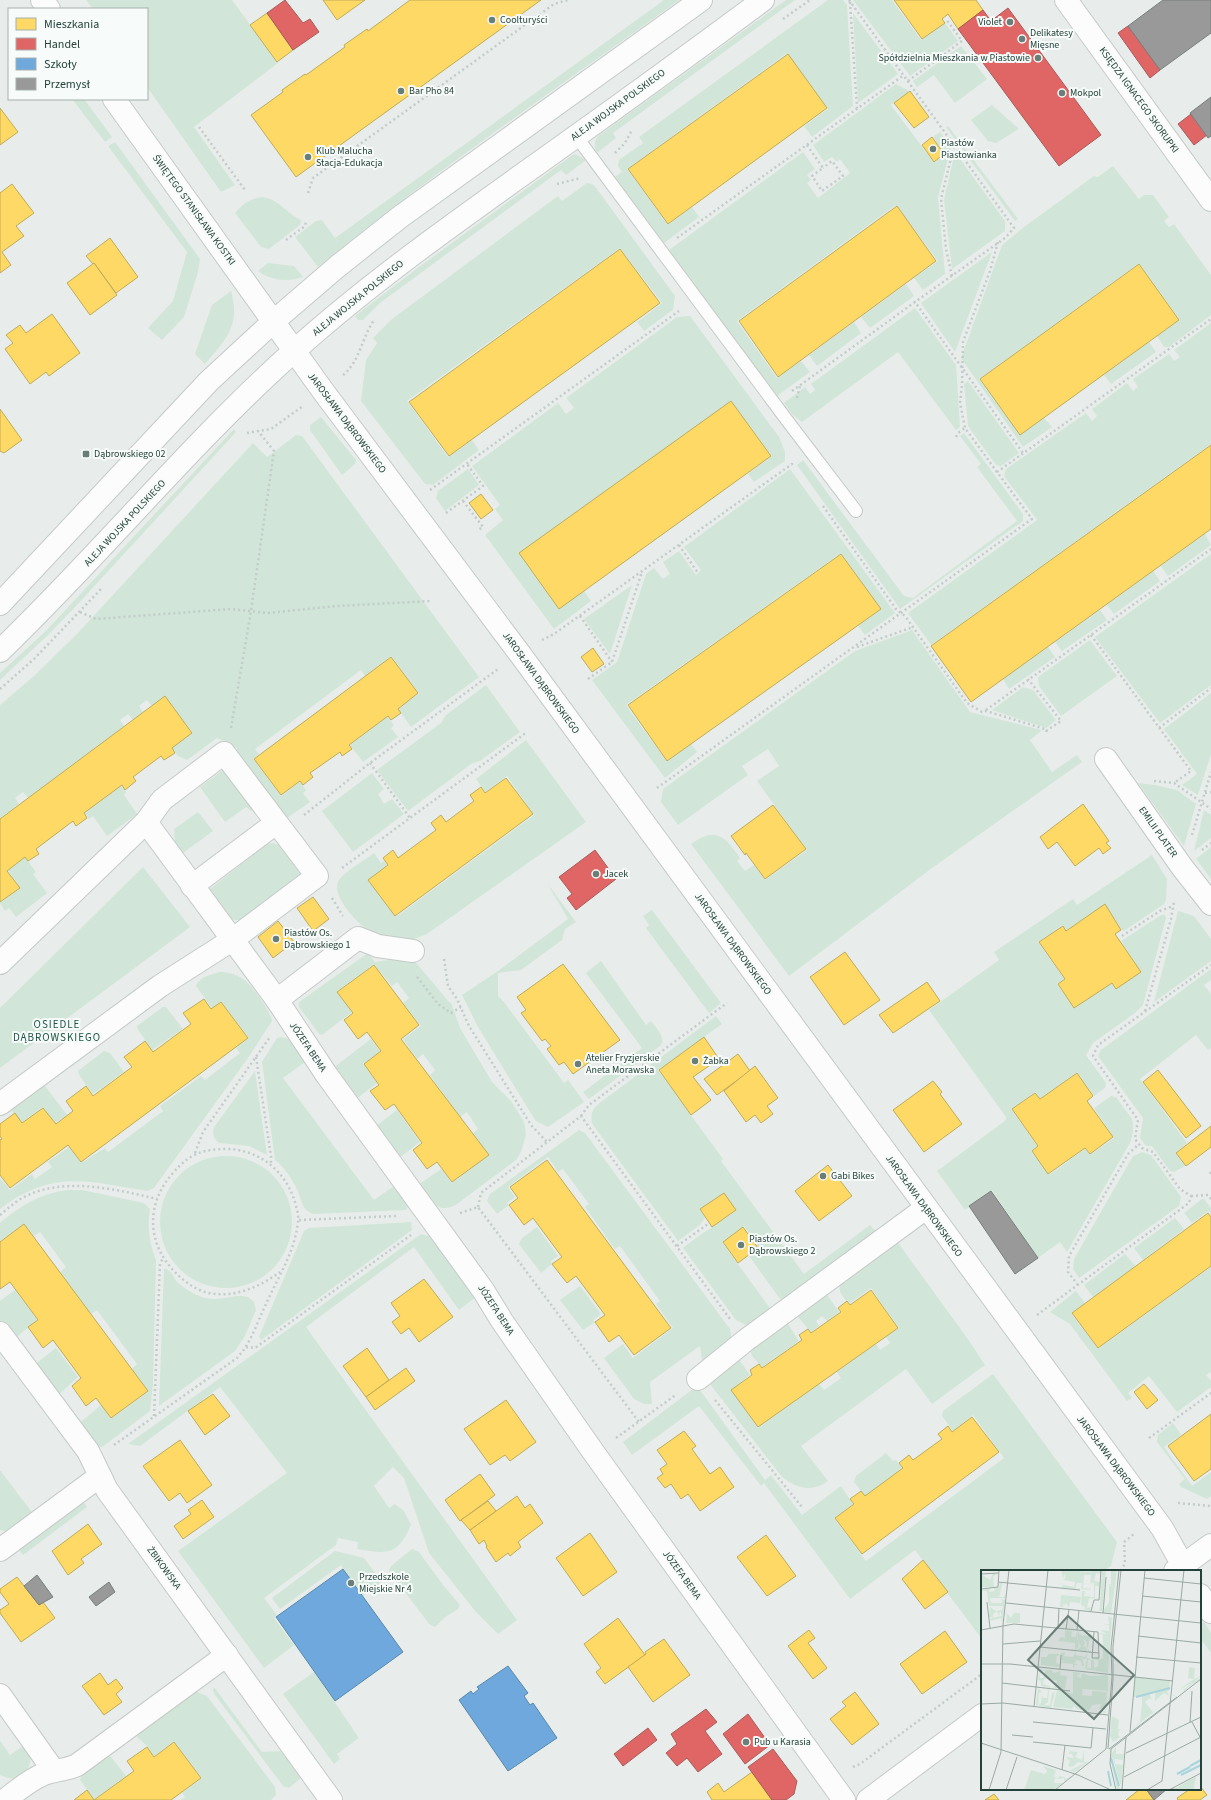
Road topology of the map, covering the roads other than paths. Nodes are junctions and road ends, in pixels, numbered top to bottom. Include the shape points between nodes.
1 (42, 0) edge
2 (701, 0) edge
3 (764, 0) edge
4 (1066, 0) edge
5 (48, 8) edge
6 (115, 100) edge
7 (576, 136) junction
8 (1211, 200) edge
9 (274, 321) junction
10 (294, 351) junction
11 (856, 511) dead end
12 (0, 604) edge
13 (0, 651) edge
14 (1106, 759) dead end
15 (146, 822) junction
16 (280, 827) junction
17 (192, 886) junction
18 (1211, 904) edge
19 (232, 940) junction
20 (404, 950) road end
21 (0, 963) edge
22 (282, 1008) junction
23 (0, 1104) edge
24 (926, 1208) junction
25 (0, 1333) edge
26 (698, 1379) road end
27 (100, 1476) junction
28 (1211, 1545) edge
29 (0, 1550) edge
30 (1181, 1569) edge
31 (1201, 1597) edge
32 (1211, 1612) edge
33 (227, 1654) junction
34 (0, 1695) edge
35 (981, 1716) edge
36 (54, 1771) junction
37 (329, 1799) edge
38 (4, 1800) edge
39 (844, 1800) edge
40 (868, 1800) edge

1 - 5 street
2 - 9 street via 400,217
3 - 7 street, ALEJA WOJSKA POLSKIEGO
4 - 8 street, KSIĘDZA IGNACEGO SKORUPKI
6 - 9 street, ŚWIĘTEGO STANISŁAWA KOSTKI
7 - 10 street, ALEJA WOJSKA POLSKIEGO via 397,265
7 - 11 lane
9 - 10 street, JAROSŁAWA DĄBROWSKIEGO
9 - 12 street via 209,381
10 - 13 street, ALEJA WOJSKA POLSKIEGO via 216,424 55,598
10 - 24 street, JAROSŁAWA DĄBROWSKIEGO via 520,654
14 - 18 street, EMILII PLATER
15 - 16 street via 162,800 224,753
15 - 17 street, JÓZEFA BEMA
15 - 21 street
16 - 17 street
16 - 19 street via 317,876
17 - 19 street, JÓZEFA BEMA
19 - 22 street, JÓZEFA BEMA
19 - 23 street via 160,986
20 - 22 street via 378,946 358,938
22 - 39 street, JÓZEFA BEMA via 326,1074 483,1290 594,1453
24 - 26 street via 746,1340
24 - 30 street, JAROSŁAWA DĄBROWSKIEGO via 1162,1528
25 - 27 street, ŻBIKOWSKA via 88,1451
27 - 29 street
27 - 33 street, ŻBIKOWSKA via 107,1490
28 - 30 street
31 - 32 street
33 - 36 street via 78,1765
33 - 37 street, ŻBIKOWSKA
34 - 36 street
35 - 40 street
36 - 38 street via 29,1782

